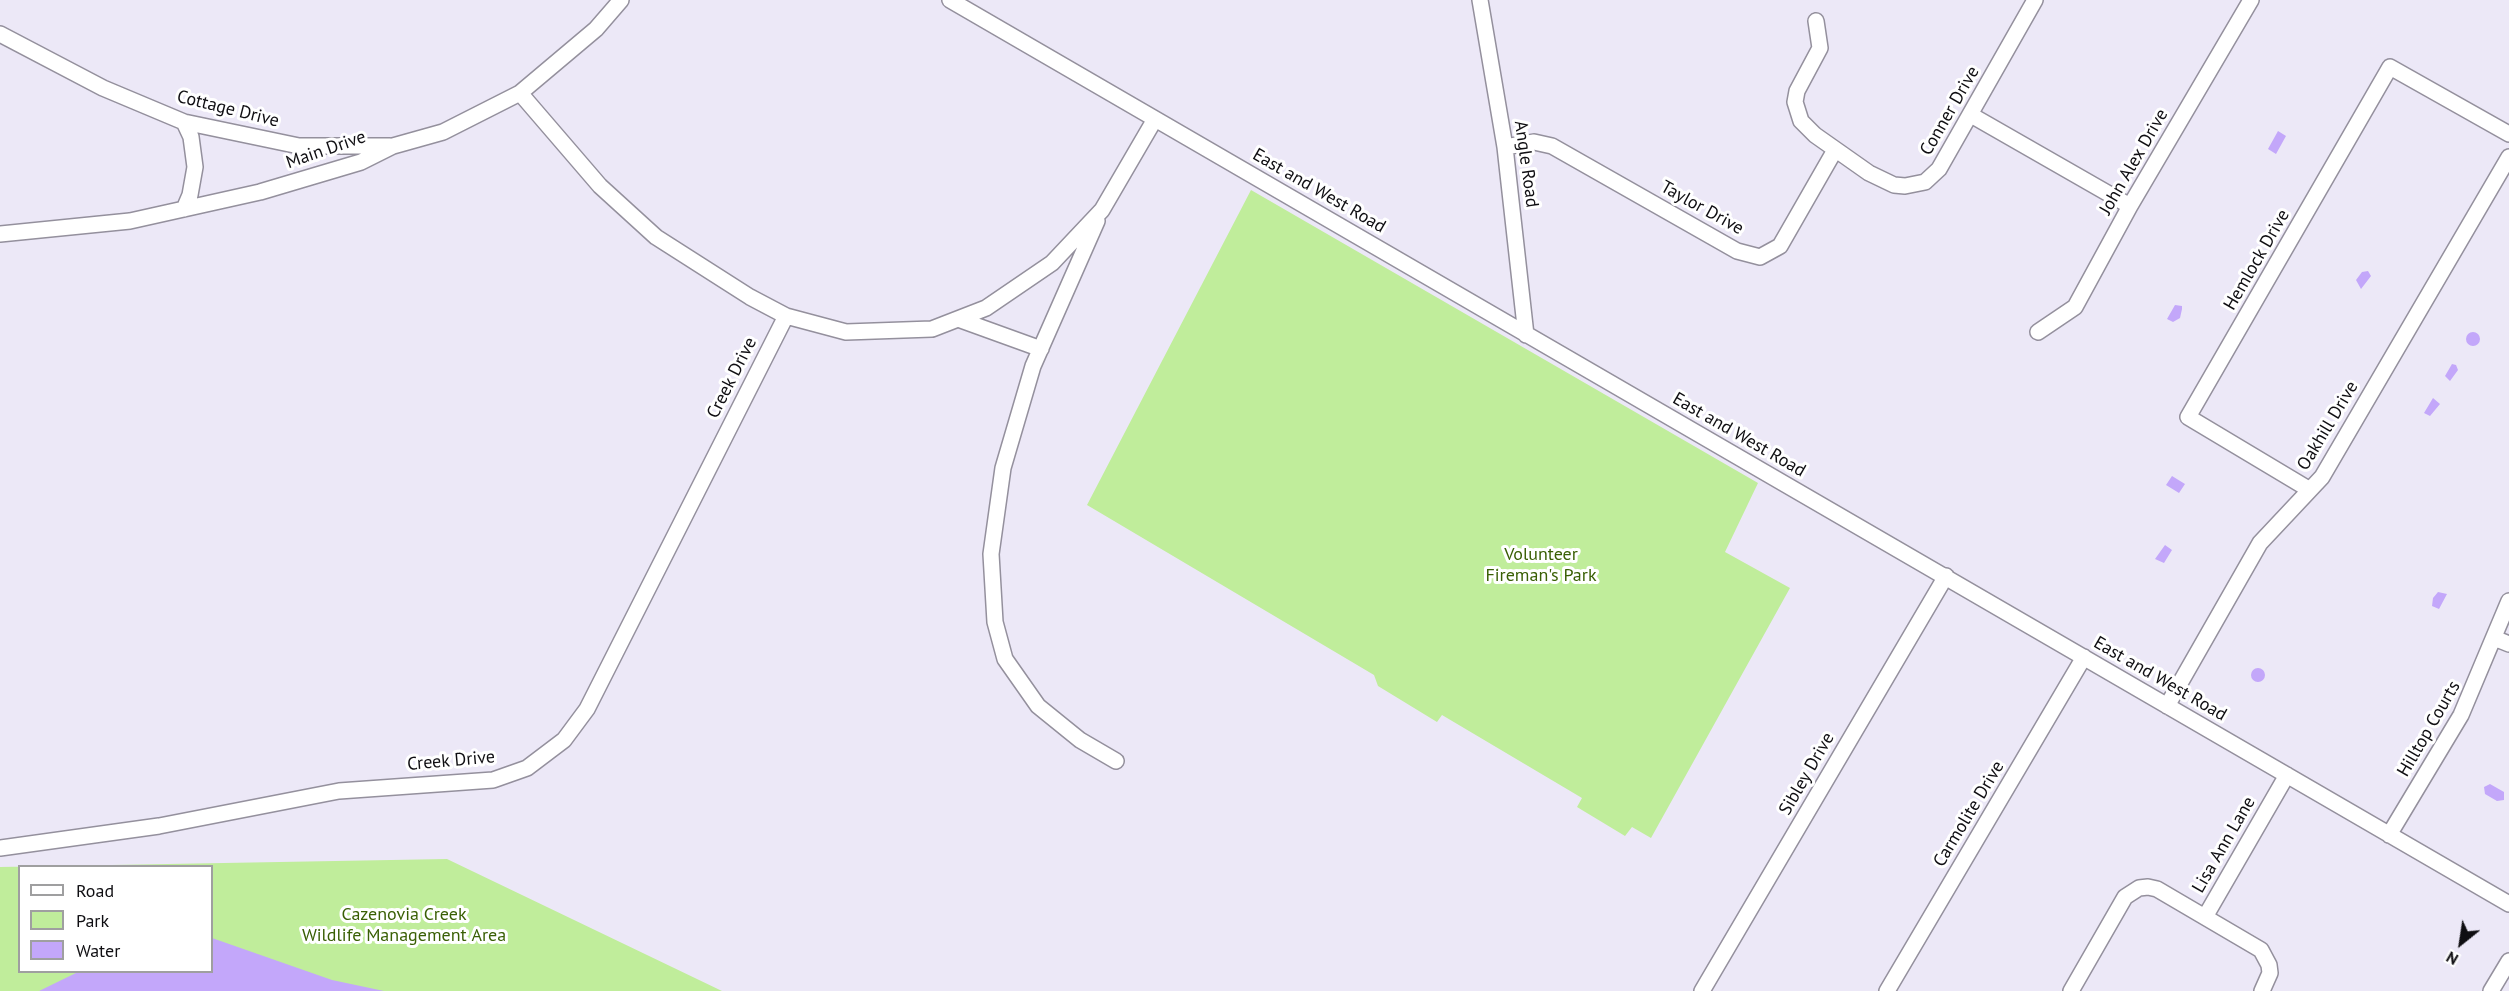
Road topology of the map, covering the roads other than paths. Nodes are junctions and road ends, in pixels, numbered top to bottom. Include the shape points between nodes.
1 (621, 0) edge
2 (950, 0) edge
3 (1480, 0) edge
4 (2036, 0) edge
5 (2251, 0) edge
6 (1816, 21) dead end
7 (0, 34) edge
8 (520, 93) junction
9 (1971, 115) junction
10 (1155, 119) junction
11 (184, 122) junction
12 (2509, 134) edge
13 (393, 146) junction
14 (1505, 147) junction
15 (1835, 150) junction
16 (2509, 157) edge
17 (2130, 206) junction
18 (184, 209) junction
19 (1102, 210) junction
20 (0, 234) edge
21 (786, 316) junction
22 (958, 319) junction
23 (2038, 332) dead end
24 (1526, 334) junction
25 (1041, 349) junction
26 (2310, 490) junction
27 (1946, 576) junction
28 (2509, 601) edge
29 (2494, 638) junction
30 (2509, 644) edge
31 (2084, 657) junction
32 (2167, 705) junction
33 (1116, 761) dead end
34 (2287, 775) junction
35 (2389, 835) junction
36 (0, 848) edge
37 (2509, 904) edge
38 (2205, 917) junction
39 (2509, 961) edge
40 (1702, 991) edge
41 (1887, 991) edge
42 (2071, 991) edge
43 (2262, 991) edge
44 (2491, 991) edge

1 - 8 street, Main Drive via 597,29
2 - 10 street, East and West Road
3 - 14 street, Angle Road
4 - 9 street, Conner Drive
5 - 17 street, John Alex Drive
6 - 15 street via 1820,48 1797,91 1797,112 1806,129
7 - 11 street, Cottage Drive via 103,88
8 - 13 street, Main Drive via 444,132
8 - 21 street via 600,186 656,237
9 - 15 street, Conner Drive via 1939,169 1925,182 1894,185
9 - 17 street
10 - 19 street
10 - 24 street, East and West Road
11 - 13 street, Cottage Drive via 299,146
11 - 18 street via 195,151 190,195
12 - 26 street, Hemlock Drive via 2391,67 2188,417
13 - 18 street, Main Drive via 361,162 260,192
14 - 15 street, Taylor Drive via 1534,142 1552,146 1737,251 1760,257 1780,246
14 - 24 street, Angle Road
16 - 26 street, Oakhill Drive via 2322,477
17 - 23 street, John Alex Drive via 2075,307
18 - 20 street, Main Drive via 130,221
19 - 22 street via 1052,263 986,308
19 - 25 street
21 - 22 street via 846,332 932,329
21 - 36 street, Creek Drive via 587,709 564,740 527,768 494,780 339,791 159,825
22 - 25 street
24 - 27 street, East and West Road
25 - 33 street via 1003,468 991,554 995,622 1005,659 1038,706 1080,740
26 - 32 street, Oakhill Drive via 2260,543
27 - 31 street, East and West Road
27 - 40 street, Sibley Drive
28 - 29 street, Hilltop Courts
29 - 30 street
29 - 35 street, Hilltop Courts via 2461,715
31 - 32 street, East and West Road
31 - 41 street, Carmolite Drive
32 - 34 street, East and West Road
34 - 35 street, East and West Road
34 - 38 street, Lisa Ann Lane
35 - 37 street, East and West Road
38 - 42 street, Lisa Ann Lane via 2157,889 2132,891
38 - 43 street via 2266,957 2270,973
39 - 44 street

